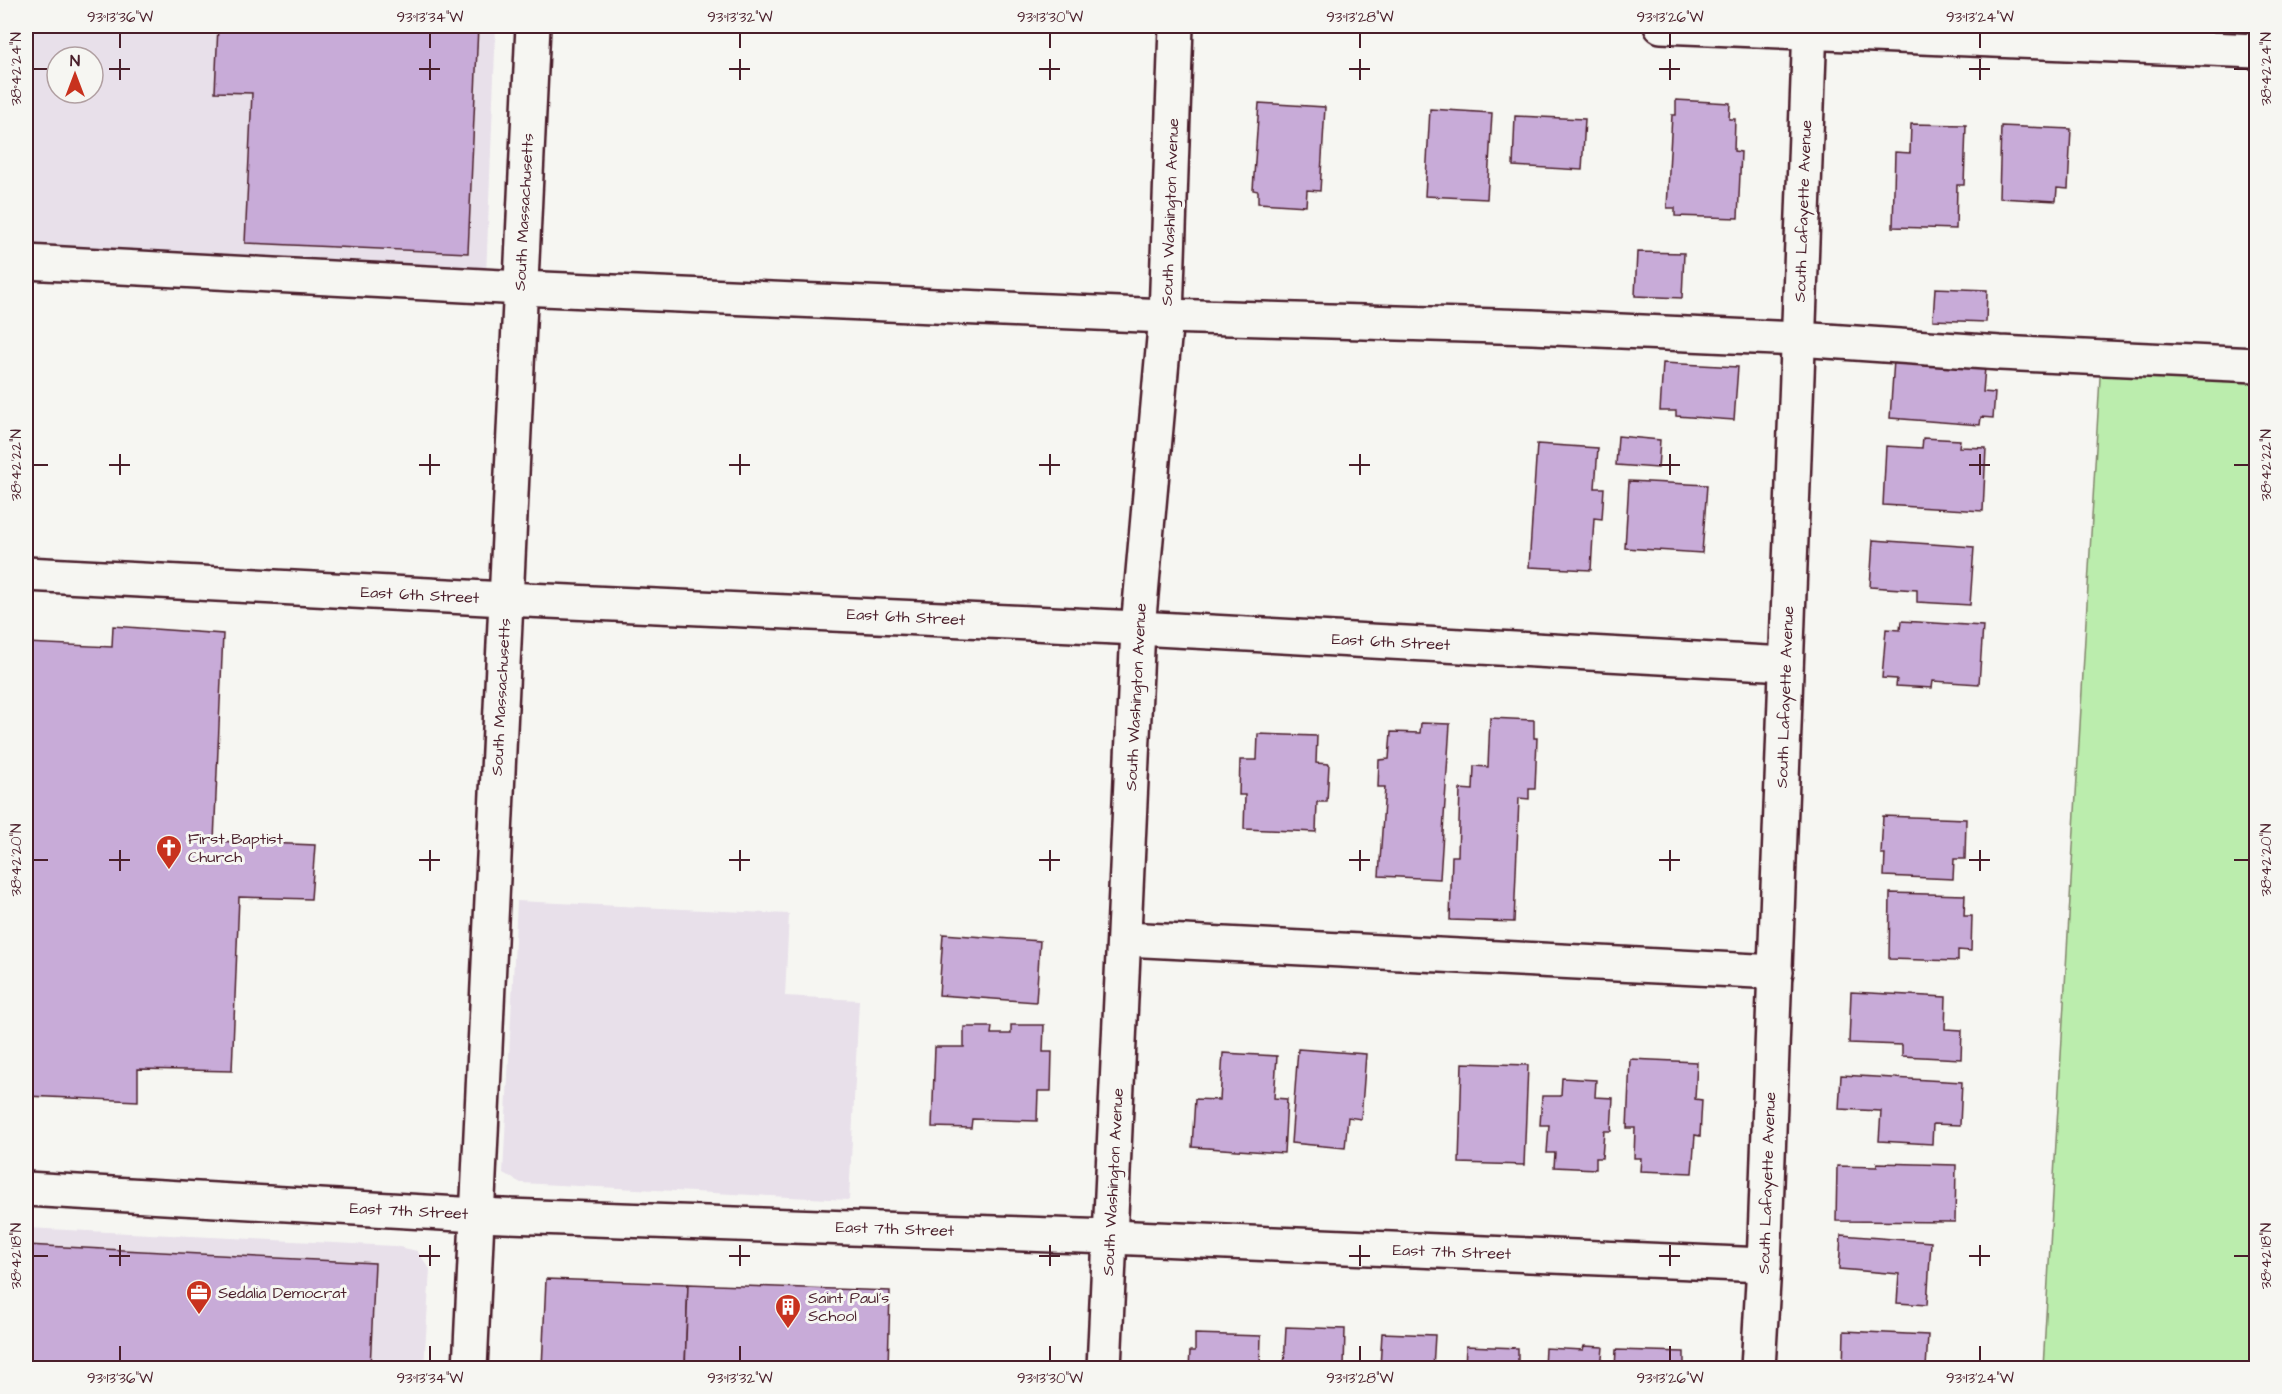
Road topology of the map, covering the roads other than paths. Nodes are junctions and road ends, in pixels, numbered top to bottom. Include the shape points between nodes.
1 (533, 26) edge
2 (1176, 26) edge
3 (1661, 26) edge
4 (1676, 26) edge
5 (1810, 29) edge
6 (2256, 51) edge
7 (26, 262) edge
8 (520, 288) junction
9 (1166, 316) junction
10 (1798, 339) junction
11 (2256, 365) edge
12 (26, 574) edge
13 (505, 599) junction
14 (1138, 628) junction
15 (1786, 663) junction
16 (1125, 939) junction
17 (1776, 972) junction
18 (26, 1189) edge
19 (477, 1215) junction
20 (1111, 1237) junction
21 (1764, 1265) junction
22 (470, 1368) edge
23 (1104, 1368) edge
24 (1758, 1368) edge

1 - 8 street, South Massachusetts
2 - 9 street, South Washington Avenue
3 - 4 street
4 - 5 street
5 - 6 street
5 - 10 street, South Lafayette Avenue
7 - 8 street
8 - 9 street
8 - 13 street, South Massachusetts
9 - 10 street
9 - 14 street, South Washington Avenue
10 - 11 street
10 - 15 street, South Lafayette Avenue
12 - 13 street, East 6th Street
13 - 14 street, East 6th Street
13 - 19 street, South Massachusetts
14 - 15 street, East 6th Street
14 - 16 street, South Washington Avenue
15 - 17 street, South Lafayette Avenue
16 - 17 street
16 - 20 street, South Washington Avenue
17 - 21 street, South Lafayette Avenue
18 - 19 street, East 7th Street
19 - 20 street, East 7th Street
19 - 22 street, South Massachusetts
20 - 21 street, East 7th Street
20 - 23 street, South Washington Avenue
21 - 24 street, South Lafayette Avenue

